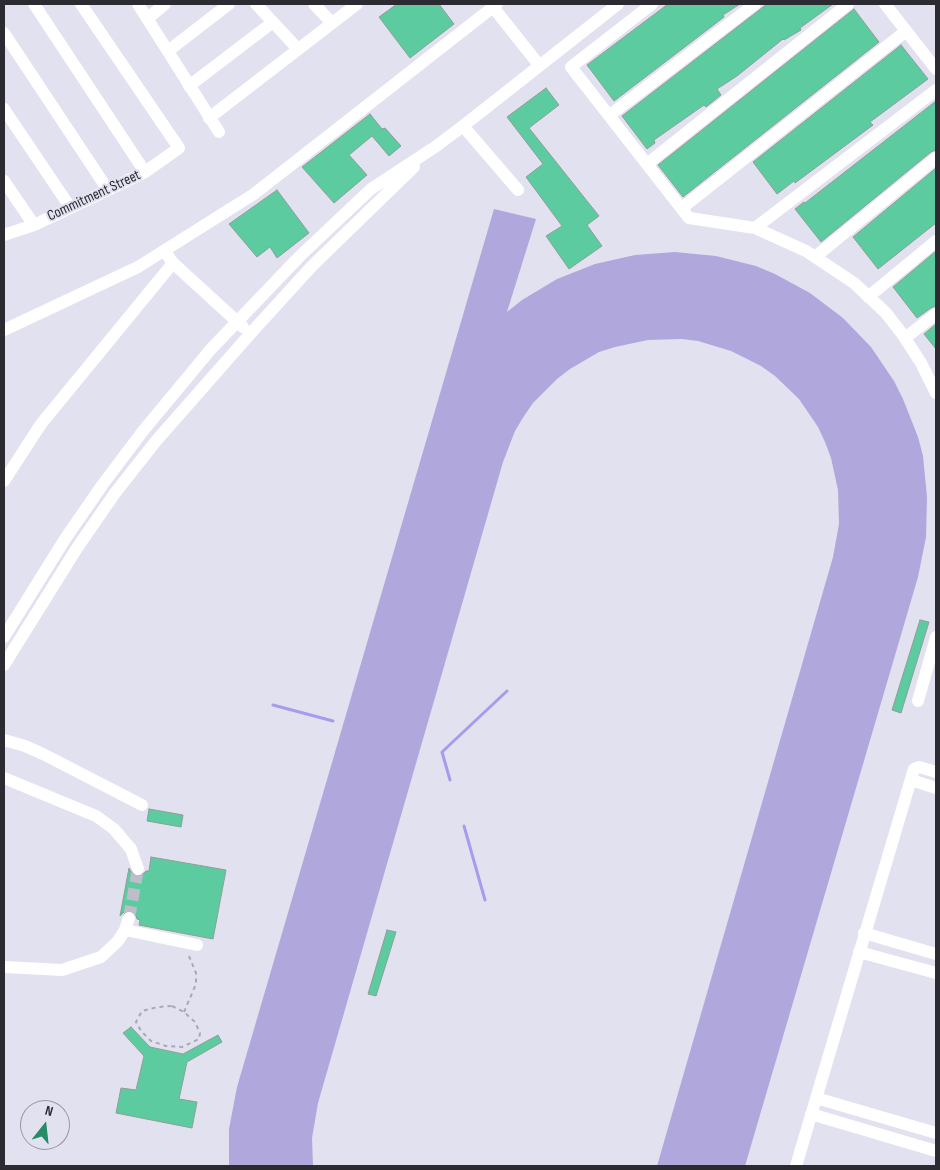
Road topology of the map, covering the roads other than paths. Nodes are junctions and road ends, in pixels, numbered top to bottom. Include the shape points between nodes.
1 (34, 4) edge
2 (81, 4) edge
3 (138, 4) edge
4 (165, 4) edge
5 (229, 4) edge
6 (256, 4) edge
7 (314, 4) edge
8 (357, 4) edge
9 (618, 4) edge
10 (652, 4) edge
11 (755, 4) edge
12 (848, 4) edge
13 (885, 4) edge
14 (495, 6) edge
15 (148, 18) junction
16 (273, 22) junction
17 (332, 23) junction
18 (906, 31) junction
19 (4, 33) edge
20 (298, 50) junction
21 (168, 51) junction
22 (539, 65) junction
23 (936, 69) edge
24 (189, 86) junction
25 (936, 90) edge
26 (4, 108) edge
27 (610, 116) junction
28 (209, 118) junction
29 (463, 126) junction
30 (219, 132) dead end
31 (435, 147) junction
32 (936, 158) edge
33 (647, 164) junction
34 (145, 172) junction
35 (4, 181) edge
36 (108, 190) junction
37 (518, 190) dead end
38 (70, 207) junction
39 (682, 208) junction
40 (34, 225) junction
41 (755, 228) junction
42 (4, 235) edge
43 (936, 241) edge
44 (164, 251) junction
45 (815, 257) junction
46 (173, 263) junction
47 (868, 297) junction
48 (936, 314) edge
49 (238, 322) junction
50 (4, 330) edge
51 (251, 333) junction
52 (905, 338) junction
53 (936, 393) edge
54 (4, 481) edge
55 (4, 637) edge
56 (936, 637) edge
57 (4, 665) edge
58 (918, 701) dead end
59 (4, 740) edge
60 (936, 772) edge
61 (4, 778) edge
62 (910, 780) junction
63 (936, 788) edge
64 (142, 805) dead end
65 (138, 869) tunnel mouth
66 (129, 918) tunnel mouth
67 (125, 930) junction
68 (864, 933) junction
69 (197, 945) dead end
70 (859, 952) junction
71 (936, 954) edge
72 (4, 968) edge
73 (936, 973) edge
74 (816, 1098) junction
75 (811, 1114) junction
76 (936, 1133) edge
77 (936, 1151) edge
78 (796, 1166) edge

1 - 34 street
2 - 34 street, Commitment Street via 179,148
3 - 15 street
4 - 15 street
5 - 21 street
6 - 16 street
7 - 17 street
8 - 17 street
9 - 22 street
10 - 27 street via 571,67
11 - 27 street
12 - 33 street
13 - 18 street
14 - 22 street
14 - 44 street via 254,194
15 - 21 street
16 - 20 street
16 - 24 street
17 - 20 street
18 - 23 street
18 - 39 street
19 - 36 street
20 - 28 street
21 - 24 street
22 - 29 street
24 - 28 street
25 - 41 street
26 - 38 street
27 - 33 street
28 - 30 street
29 - 31 street
29 - 37 street
31 - 49 street via 371,189 300,256
31 - 51 street via 312,266
32 - 45 street
33 - 39 street
34 - 36 street, Commitment Street
35 - 40 street
36 - 38 street, Commitment Street
38 - 40 street, Commitment Street
39 - 41 street via 690,218
40 - 42 street, Commitment Street
41 - 45 street
43 - 47 street
44 - 46 street
44 - 50 street via 138,267
45 - 47 street
46 - 49 street
46 - 54 street via 41,424
47 - 52 street via 886,313
48 - 52 street
49 - 51 street
49 - 55 street via 211,349 108,476
51 - 57 street via 156,440 115,492
52 - 53 street
56 - 58 street
59 - 64 street via 43,754
60 - 62 street via 916,767
61 - 65 street via 96,816 114,829 131,849
62 - 63 street
62 - 68 street
66 - 67 street
67 - 69 street
67 - 72 street via 118,942 101,957 82,965 62,970
68 - 70 street
68 - 71 street
70 - 73 street
70 - 74 street
74 - 75 street
74 - 76 street
75 - 77 street
75 - 78 street

